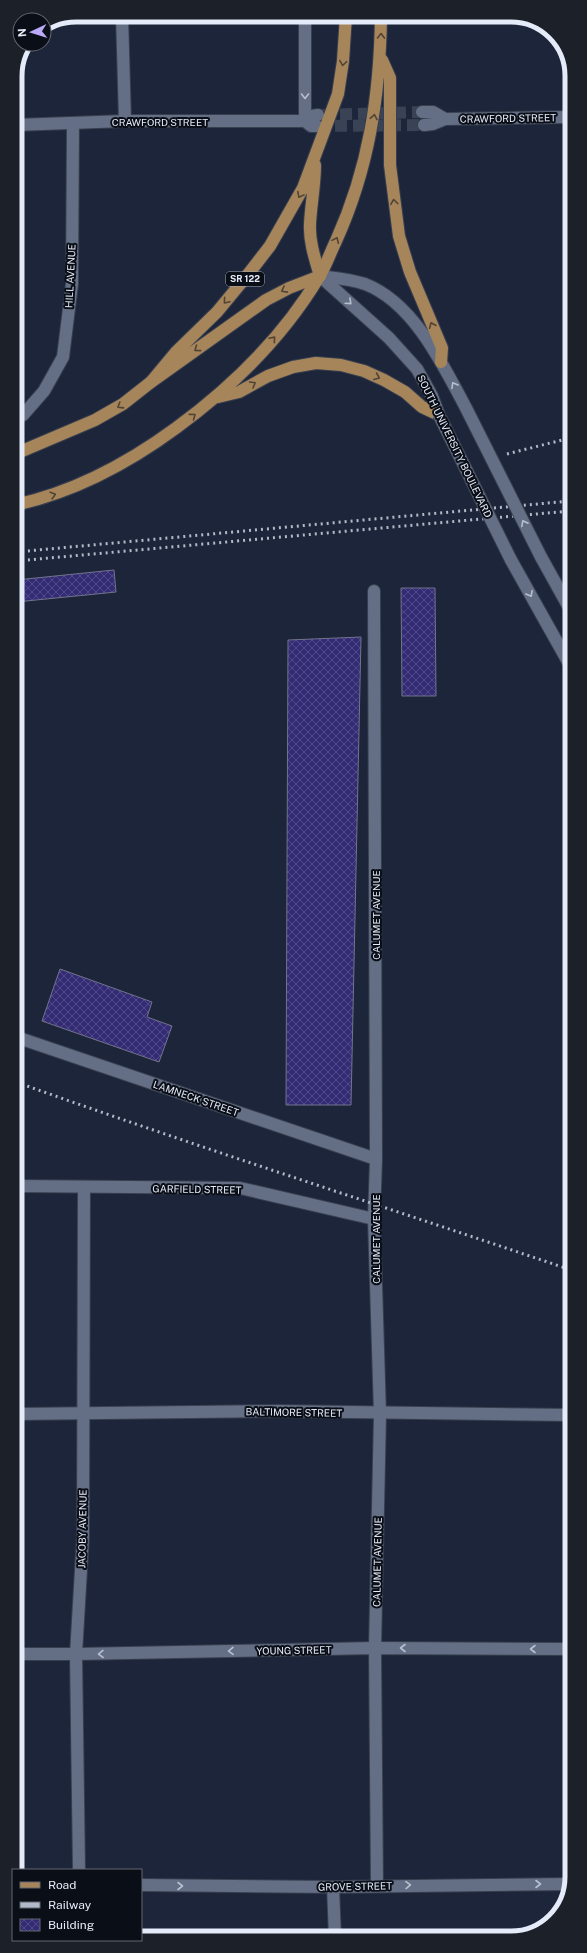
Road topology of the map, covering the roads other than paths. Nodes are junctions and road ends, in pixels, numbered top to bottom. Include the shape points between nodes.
1 (122, 22) edge
2 (305, 22) edge
3 (346, 22) edge
4 (381, 22) edge
5 (381, 58) junction
6 (422, 112) tunnel mouth
7 (565, 117) edge
8 (445, 118) junction
9 (125, 121) junction
10 (305, 121) junction
11 (318, 121) tunnel mouth
12 (72, 123) junction
13 (424, 124) tunnel mouth
14 (22, 125) edge
15 (315, 159) junction
16 (320, 276) junction
17 (441, 362) junction
18 (151, 382) junction
19 (217, 397) junction
20 (22, 413) edge
21 (438, 415) junction
22 (22, 451) edge
23 (22, 503) edge
24 (374, 591) dead end
25 (565, 600) edge
26 (565, 656) edge
27 (22, 1039) edge
28 (376, 1159) junction
29 (22, 1186) edge
30 (84, 1187) junction
31 (374, 1219) junction
32 (83, 1412) junction
33 (22, 1414) edge
34 (380, 1414) junction
35 (565, 1415) edge
36 (375, 1648) junction
37 (565, 1649) edge
38 (22, 1654) edge
39 (76, 1654) junction
40 (79, 1869) edge
41 (142, 1885) edge
42 (377, 1886) junction
43 (333, 1887) junction
44 (564, 1887) edge
45 (335, 1931) edge

1 - 9 street
2 -> 10 street
3 -> 15 main road, SR 122 via 338,94
5 -> 4 main road
16 -> 5 main road via 354,201 375,110
17 -> 5 main road via 442,348 410,272 399,236 390,165 390,78
6 - 8 street, CRAWFORD STREET via 433,112
7 - 8 street, CRAWFORD STREET
8 - 13 street, CRAWFORD STREET via 433,124
9 - 10 street, CRAWFORD STREET
9 - 12 street, CRAWFORD STREET
10 - 11 street, CRAWFORD STREET via 311,126
12 - 14 street, CRAWFORD STREET
12 - 20 street, HILL AVENUE via 72,284 63,357 44,391
15 - 16 main road via 310,225 312,250
15 -> 18 main road, SR 122 via 303,188 270,246 217,312 176,352
16 - 17 street via 349,279 387,296 410,317
16 -> 18 main road via 266,300
19 -> 16 main road via 295,313
16 -> 21 street, SOUTH UNIVERSITY BOULEVARD via 389,338 417,369 432,396
25 -> 17 street, bridge
18 -> 22 main road, SR 122 via 123,404 95,420
19 -> 21 main road via 239,392 268,376 293,367 316,364 341,365 384,380
23 -> 19 main road via 93,480 118,467
21 -> 26 street, SOUTH UNIVERSITY BOULEVARD, bridge via 511,560
24 - 28 street, CALUMET AVENUE
27 - 28 street, LAMNECK STREET
28 - 31 street, CALUMET AVENUE
29 - 30 street, GARFIELD STREET
30 - 31 street, GARFIELD STREET via 240,1188
30 - 32 street, JACOBY AVENUE
31 - 34 street, CALUMET AVENUE
32 - 33 street, BALTIMORE STREET
32 - 34 street, BALTIMORE STREET via 277,1411
32 - 39 street, JACOBY AVENUE via 83,1536
34 - 35 street, BALTIMORE STREET
34 - 36 street, CALUMET AVENUE
37 -> 36 street, YOUNG STREET
36 -> 39 street, YOUNG STREET
36 - 42 street, CALUMET AVENUE
38 - 39 street, YOUNG STREET
39 - 40 street, JACOBY AVENUE
41 -> 43 street, GROVE STREET
42 - 43 street, GROVE STREET
42 -> 44 street, GROVE STREET
43 - 45 street

